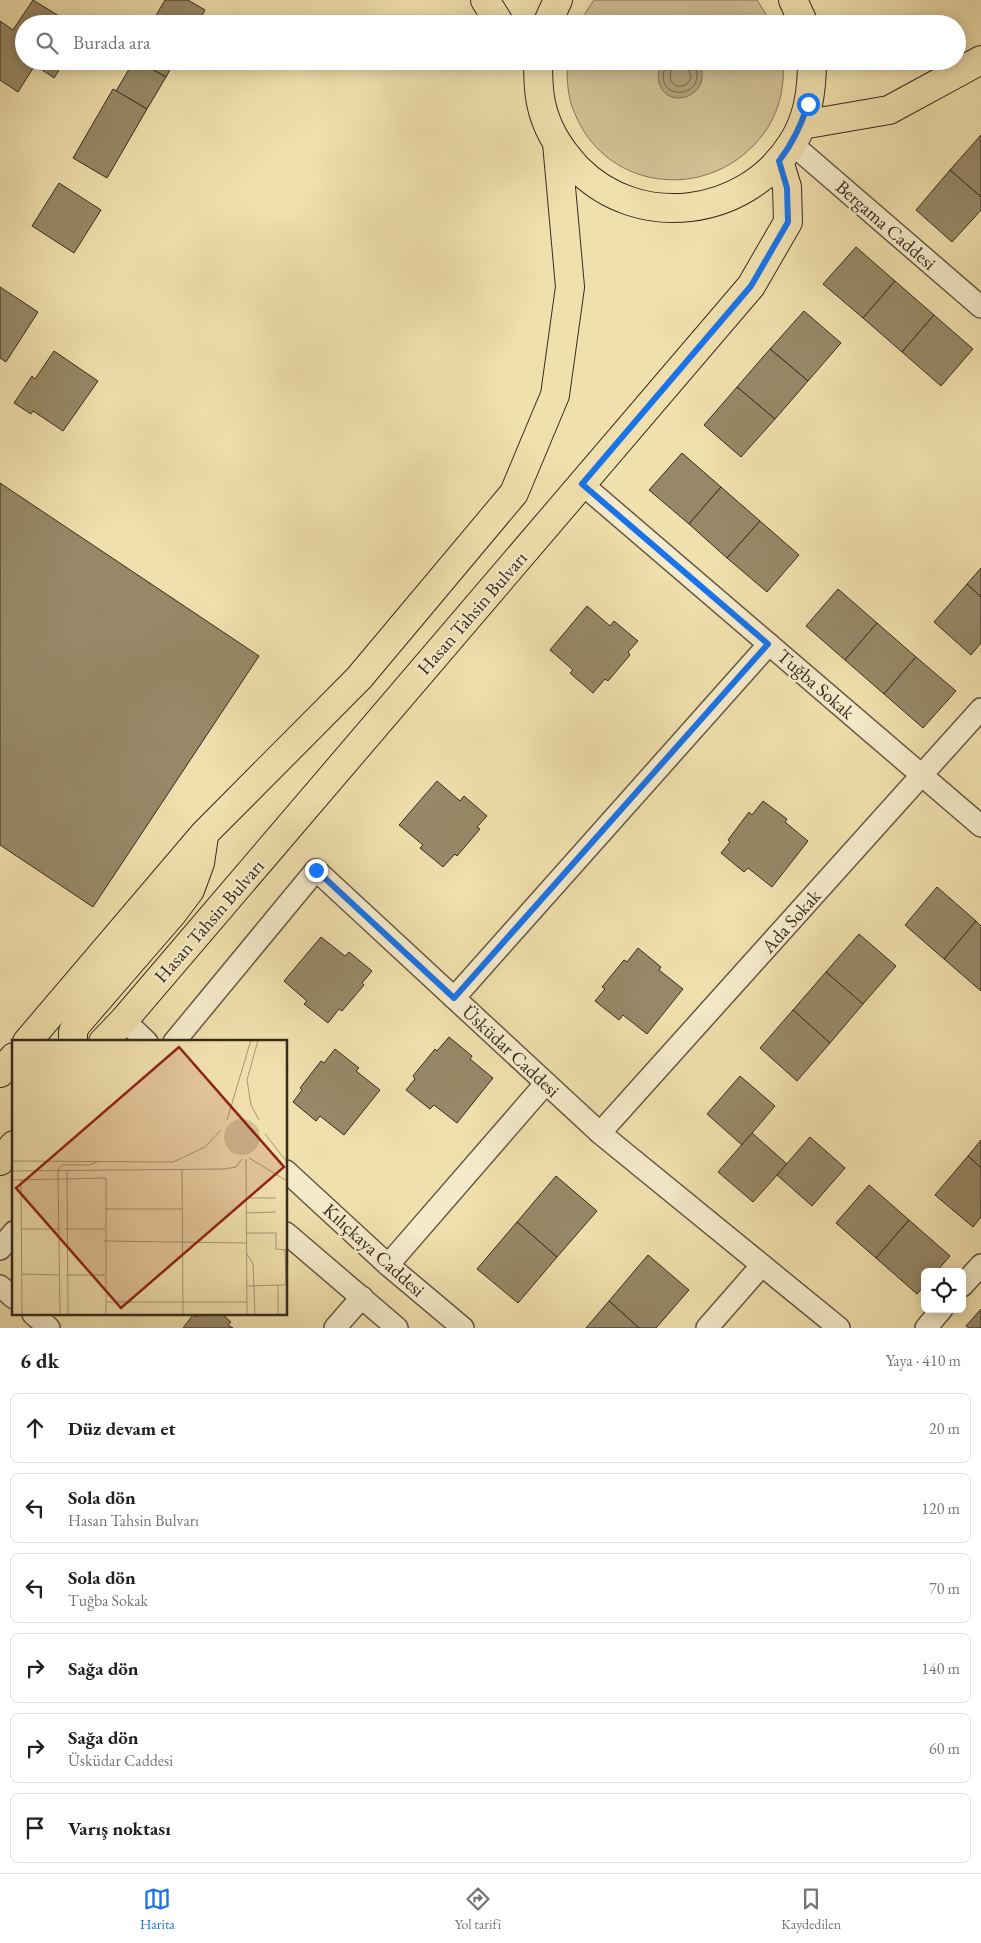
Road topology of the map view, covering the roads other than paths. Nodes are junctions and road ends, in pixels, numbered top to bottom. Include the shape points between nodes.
1 (485, 0) edge
2 (558, 0) edge
3 (792, 0) edge
4 (494, 15) edge
5 (551, 15) edge
6 (800, 15) edge
7 (981, 60) edge
8 (966, 68) edge
9 (533, 70) edge
10 (812, 70) edge
11 (962, 70) edge
12 (557, 143) junction
13 (791, 143) junction
14 (978, 299) edge
15 (582, 484) junction
16 (768, 644) junction
17 (981, 710) edge
18 (922, 776) junction
19 (981, 826) edge
20 (204, 834) junction
21 (454, 998) junction
22 (124, 1020) junction
23 (28, 1040) edge
24 (73, 1040) edge
25 (105, 1040) edge
26 (145, 1040) edge
27 (176, 1040) edge
28 (12, 1059) edge
29 (0, 1073) edge
30 (546, 1083) junction
31 (600, 1133) junction
32 (12, 1147) edge
33 (0, 1161) edge
34 (288, 1173) edge
35 (12, 1234) edge
36 (288, 1235) edge
37 (0, 1249) edge
38 (981, 1264) edge
39 (388, 1265) junction
40 (762, 1265) junction
41 (966, 1281) edge
42 (0, 1286) edge
43 (12, 1296) edge
44 (362, 1297) junction
45 (939, 1313) edge
46 (35, 1316) edge
47 (49, 1328) edge
48 (335, 1328) edge
49 (397, 1328) edge
50 (463, 1328) edge
51 (707, 1328) edge
52 (839, 1328) edge
53 (926, 1328) edge

1 - 4 main road
2 - 5 main road
3 - 6 main road
7 - 8 main road
9 - 12 main road via 547,124
10 - 13 main road via 810,97
11 - 13 main road via 888,110
12 - 13 main road via 570,161 602,189 642,205 663,209 692,208 727,199 764,176
12 - 20 main road via 570,287 555,395 514,493 359,678
13 - 14 street, Bergama Caddesi
13 - 15 main road, Hasan Tahsin Bulvarı via 788,222 751,286
15 - 16 street, Tuğba Sokak
15 - 22 main road, Hasan Tahsin Bulvarı
16 - 18 street, Tuğba Sokak
16 - 21 street
17 - 18 street, Ada Sokak
18 - 19 street, Tuğba Sokak
18 - 31 street, Ada Sokak
20 - 23 main road
20 - 24 main road via 200,863 190,890 76,1024
21 - 27 street, Üsküdar Caddesi via 316,870
21 - 30 street, Üsküdar Caddesi
22 - 25 main road, Hasan Tahsin Bulvarı
22 - 26 street
28 - 29 main road
30 - 31 street, Üsküdar Caddesi
30 - 39 street
31 - 40 street, Üsküdar Caddesi
32 - 33 main road
34 - 39 street, Kılıçkaya Caddesi
35 - 37 street
36 - 44 street
38 - 41 street
39 - 50 street, Kılıçkaya Caddesi
40 - 51 street
40 - 52 street, Üsküdar Caddesi
42 - 43 street
44 - 48 street
44 - 49 street
45 - 53 street
46 - 47 street

